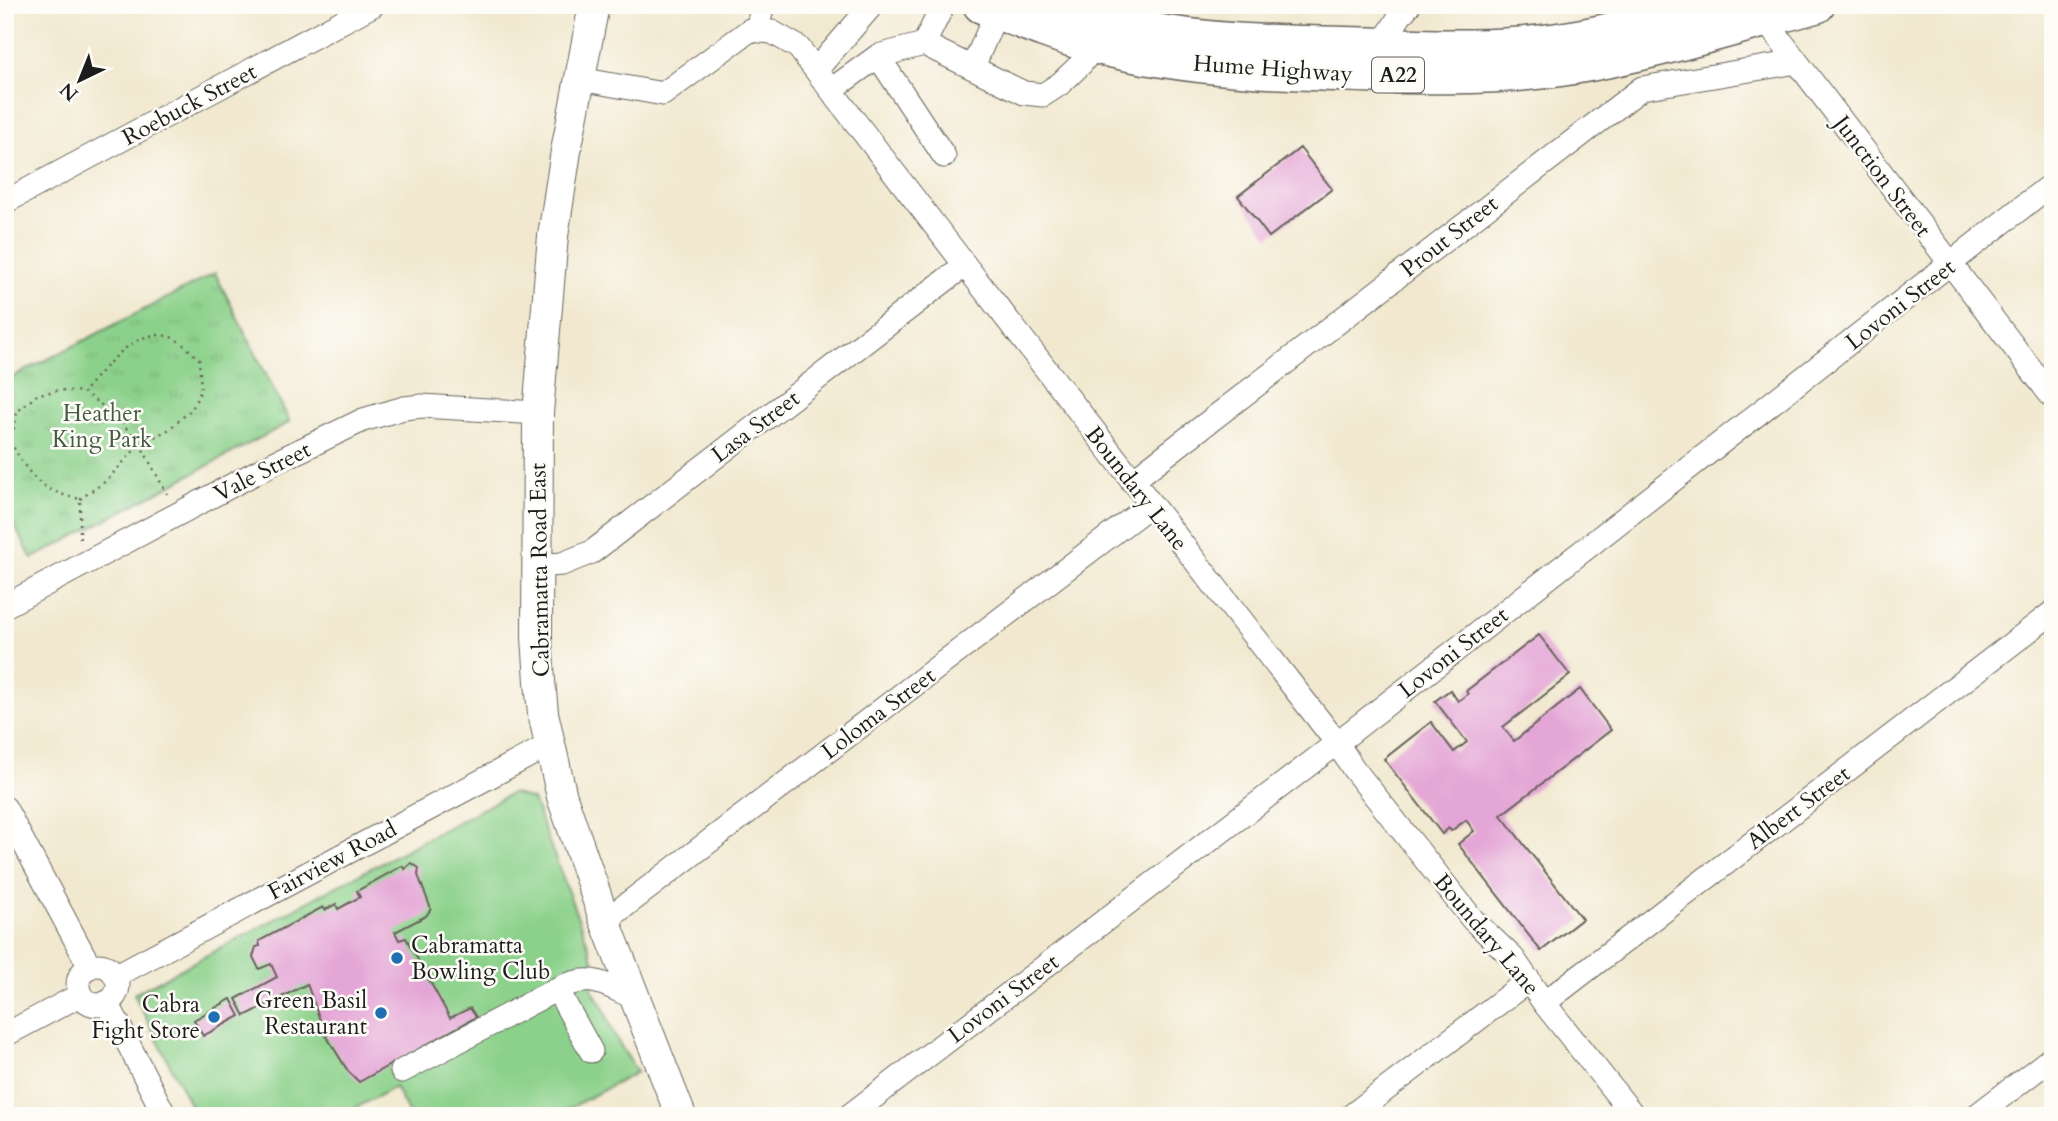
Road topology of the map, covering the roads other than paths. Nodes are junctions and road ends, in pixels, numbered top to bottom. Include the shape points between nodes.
1 (373, 5) edge
2 (594, 5) edge
3 (763, 5) edge
4 (943, 5) edge
5 (1062, 5) edge
6 (1409, 5) edge
7 (1705, 5) edge
8 (1816, 5) edge
9 (866, 7) edge
10 (989, 8) edge
11 (1765, 20) junction
12 (758, 29) junction
13 (924, 44) junction
14 (1095, 46) junction
15 (1381, 46) junction
16 (878, 56) junction
17 (1797, 62) junction
18 (973, 67) junction
19 (816, 70) junction
20 (580, 79) junction
21 (831, 90) junction
22 (944, 156) dead end
23 (2053, 183) edge
24 (5, 202) edge
25 (1951, 264) junction
26 (965, 265) junction
27 (2053, 398) edge
28 (538, 412) junction
29 (1132, 481) junction
30 (1150, 505) junction
31 (537, 566) junction
32 (5, 606) edge
33 (2053, 612) edge
34 (1337, 743) junction
35 (549, 745) junction
36 (5, 808) edge
37 (605, 921) junction
38 (90, 967) junction
39 (115, 976) junction
40 (1529, 980) junction
41 (557, 989) junction
42 (80, 995) junction
43 (635, 998) junction
44 (107, 1002) junction
45 (1544, 1003) junction
46 (5, 1035) edge
47 (591, 1051) dead end
48 (2053, 1056) edge
49 (402, 1071) dead end
50 (165, 1116) edge
51 (681, 1116) edge
52 (849, 1116) edge
53 (1351, 1116) edge
54 (1633, 1116) edge
55 (1976, 1116) edge

1 - 24 street, Roebuck Street
2 - 20 main road, Cabramatta Road East
3 - 12 street
4 - 13 street
5 - 15 highway, Hume Highway / A22 via 1143,29 1207,38
6 - 15 street
7 - 15 highway, Hume Highway / A22 via 1556,41 1493,47
8 - 11 highway, Hume Highway / A22
9 - 19 street
10 - 14 highway, Hume Highway / A22
10 - 18 street
11 - 14 highway, Hume Highway / A22 via 1609,60 1476,76 1254,70
11 - 17 street, Junction Street
12 - 19 street, Boundary Lane via 798,47
12 - 20 street via 750,30 663,94
13 - 16 street
13 - 18 street
14 - 18 street via 1060,84 1043,95 1024,93
16 - 21 street
16 - 22 street
17 - 25 street, Junction Street
17 - 29 street, Prout Street via 1642,88
19 - 21 street, Boundary Lane
20 - 28 main road, Cabramatta Road East via 553,236
21 - 26 street, Boundary Lane
23 - 25 street, Lovoni Street
25 - 27 street, Junction Street
25 - 34 street, Lovoni Street
26 - 29 street, Boundary Lane
26 - 31 street, Lasa Street via 592,551 562,564
28 - 31 main road, Cabramatta Road East
28 - 32 street, Vale Street via 422,406 374,416 272,464
29 - 30 street, Boundary Lane
30 - 34 street, Boundary Lane
30 - 37 street, Loloma Street
31 - 35 main road, Cabramatta Road East via 542,713
33 - 45 street, Albert Street
34 - 40 street, Boundary Lane via 1474,920
34 - 52 street, Lovoni Street
35 - 37 main road, Cabramatta Road East
35 - 39 street, Fairview Road
36 - 38 street
37 - 43 main road, Cabramatta Road East
38 - 39 street via 103,965
38 - 42 street via 80,976
39 - 44 street via 117,991
40 - 45 street, Boundary Lane
40 - 53 street
41 - 43 street via 590,979
41 - 47 street
41 - 49 street
42 - 44 street via 97,1005
42 - 46 street
43 - 51 main road, Cabramatta Road East
44 - 50 street
45 - 54 street, Boundary Lane
48 - 55 street

